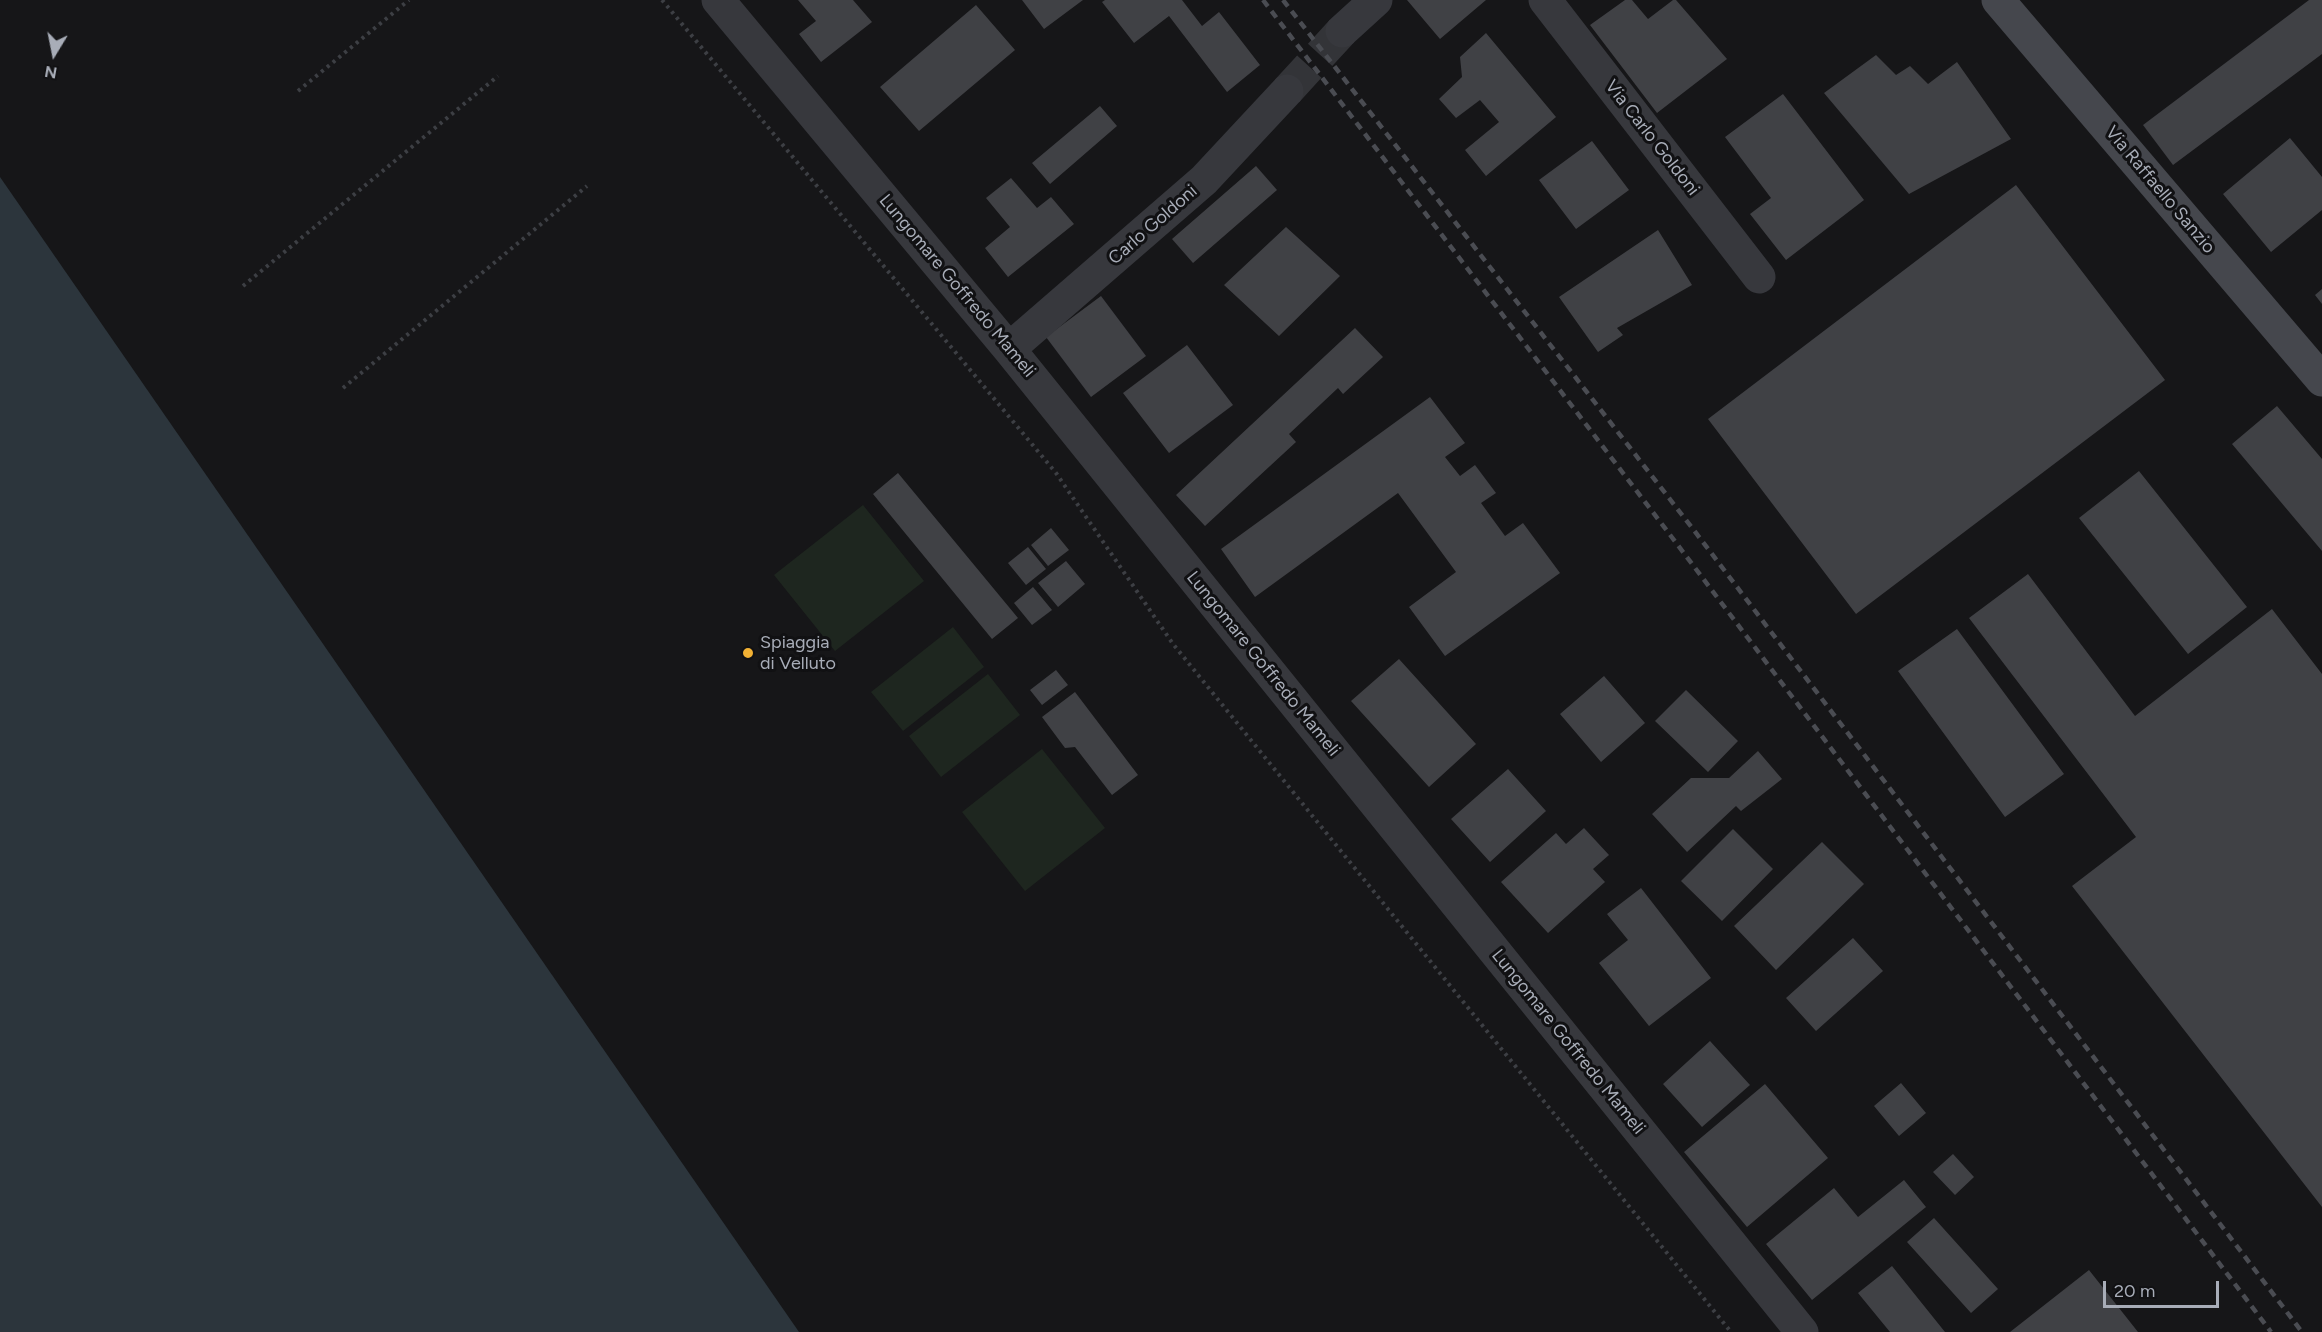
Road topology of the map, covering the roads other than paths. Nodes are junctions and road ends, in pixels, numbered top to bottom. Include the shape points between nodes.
1 (718, 0) edge
2 (1376, 0) edge
3 (1545, 0) edge
4 (1998, 0) edge
5 (1342, 31) tunnel mouth
6 (1287, 91) tunnel mouth
7 (1759, 277) dead end
8 (1009, 349) junction
9 (2322, 380) edge
10 (1802, 1332) edge

1 - 8 street, Lungomare Goffredo Mameli
2 - 5 street
3 - 7 street, Via Carlo Goldoni
4 - 9 main road, Via Raffaello Sanzio
6 - 8 street, Carlo Goldoni via 1204,180
8 - 10 street, Lungomare Goffredo Mameli

